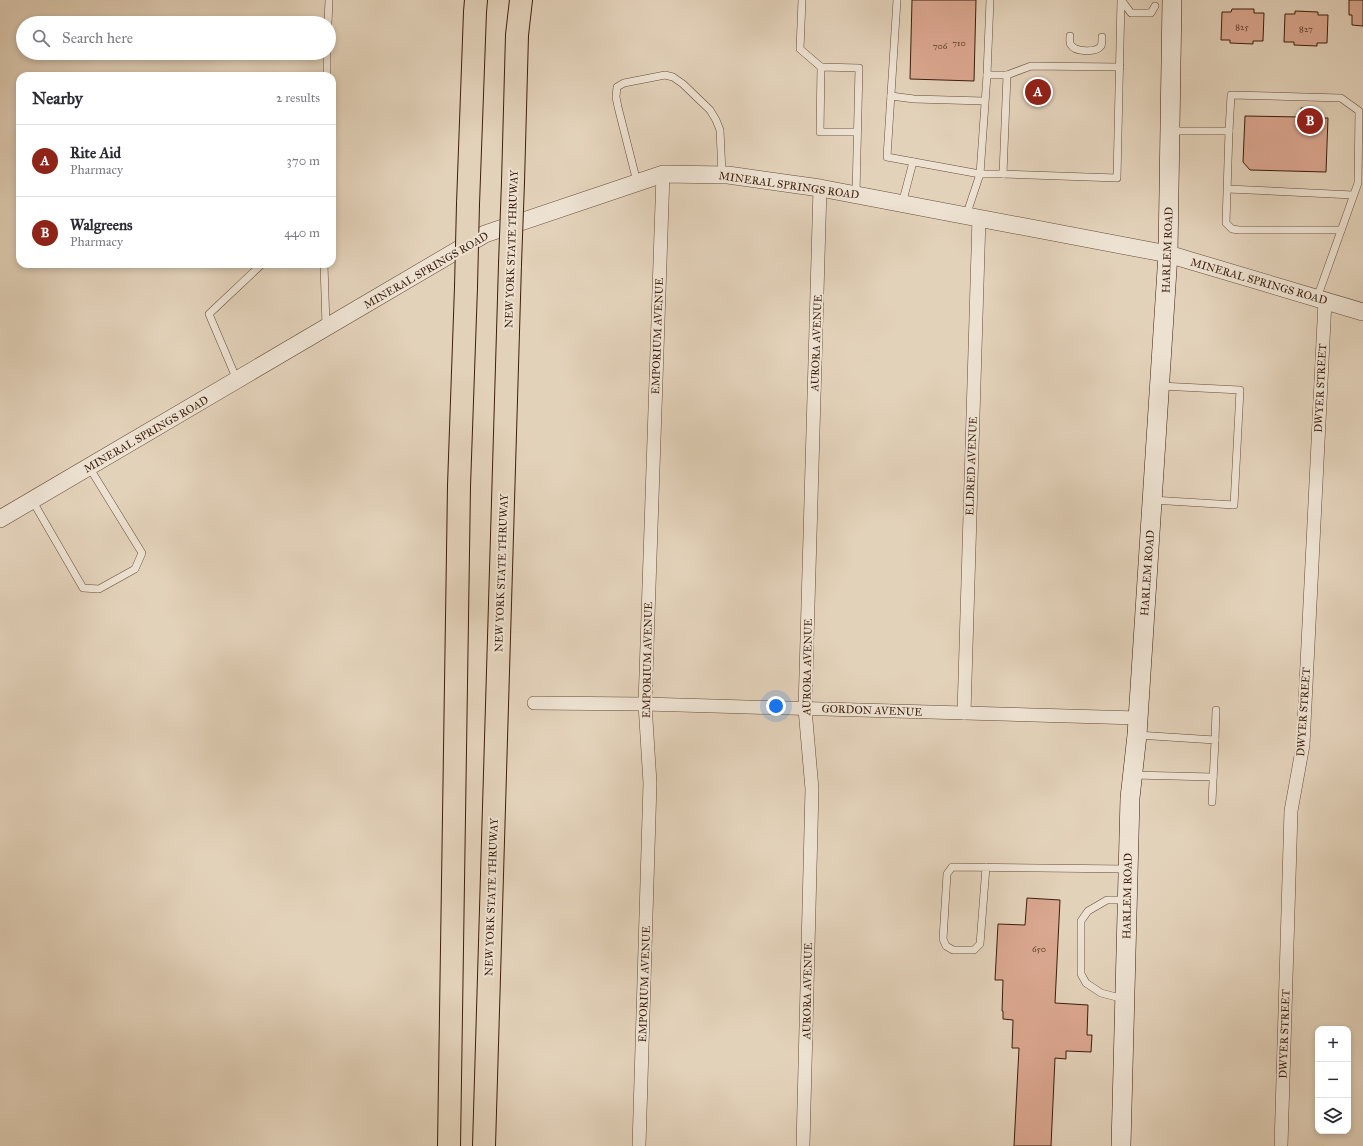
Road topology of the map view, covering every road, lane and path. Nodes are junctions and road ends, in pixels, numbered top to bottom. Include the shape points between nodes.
1 (328, 0) edge
2 (476, 0) edge
3 (521, 0) edge
4 (802, 0) edge
5 (897, 0) edge
6 (990, 0) edge
7 (1122, 0) edge
8 (1163, 4) edge
9 (328, 16) edge
10 (1070, 36) dead end
11 (1102, 37) dead end
12 (327, 60) edge
13 (821, 67) junction
14 (1120, 68) junction
15 (327, 72) edge
16 (987, 75) junction
17 (1007, 75) junction
18 (891, 96) junction
19 (984, 101) junction
20 (1170, 131) junction
21 (1230, 131) junction
22 (857, 132) junction
23 (913, 162) junction
24 (663, 174) junction
25 (722, 174) junction
26 (980, 174) junction
27 (1003, 174) junction
28 (637, 182) junction
29 (820, 188) junction
30 (1228, 189) junction
31 (856, 194) junction
32 (1353, 195) junction
33 (902, 204) junction
34 (972, 217) junction
35 (1341, 230) junction
36 (1168, 254) junction
37 (258, 268) edge
38 (324, 268) edge
39 (1321, 299) junction
40 (1363, 312) edge
41 (326, 328) junction
42 (238, 380) junction
43 (1159, 386) junction
44 (89, 467) junction
45 (32, 500) junction
46 (1152, 500) junction
47 (0, 519) edge
48 (534, 703) dead end
49 (645, 704) junction
50 (805, 709) junction
51 (1216, 710) dead end
52 (964, 713) junction
53 (1137, 727) junction
54 (1215, 740) junction
55 (1132, 775) junction
56 (1213, 777) junction
57 (1212, 802) dead end
58 (986, 867) junction
59 (1128, 869) junction
60 (1127, 900) junction
61 (1125, 1000) junction
62 (449, 1146) edge
63 (484, 1146) edge
64 (639, 1146) edge
65 (803, 1146) edge
66 (1121, 1146) edge
67 (1281, 1146) edge

1 - 9 lane
2 - 62 highway, bridge via 460,486
3 - 63 highway, NEW YORK STATE THRUWAY, bridge via 517,35
4 - 13 lane via 800,48
5 - 18 lane
6 - 16 lane
7 - 8 lane via 1131,13 1151,13
7 - 14 lane
8 - 20 main road, HARLEM ROAD
10 - 11 lane via 1070,43 1077,50 1099,48 1102,45
12 - 15 lane
13 - 22 lane via 858,68
13 - 22 lane via 820,132
14 - 17 lane via 1031,66
14 - 27 lane via 1117,178
16 - 17 lane
16 - 19 lane
17 - 27 lane
18 - 19 lane
18 - 23 lane via 887,156
19 - 26 lane
20 - 21 lane
20 - 36 main road, HARLEM ROAD
21 - 30 lane
21 - 32 lane via 1231,95 1341,98 1359,111 1358,183
22 - 31 lane
23 - 26 lane
23 - 33 lane
24 - 25 street, MINERAL SPRINGS ROAD
24 - 28 street, MINERAL SPRINGS ROAD
24 - 49 street, EMPORIUM AVENUE
25 - 28 lane via 720,130 710,110 682,84 666,75 624,83 617,87 618,108
25 - 29 street, MINERAL SPRINGS ROAD
26 - 27 lane
26 - 34 lane
28 - 41 street, MINERAL SPRINGS ROAD via 485,234
29 - 31 street, MINERAL SPRINGS ROAD
29 - 50 street, AURORA AVENUE
30 - 32 lane
30 - 35 lane via 1226,223 1232,229
31 - 33 street, MINERAL SPRINGS ROAD
32 - 35 lane
33 - 34 street, MINERAL SPRINGS ROAD
34 - 36 street, MINERAL SPRINGS ROAD
34 - 52 street, ELDRED AVENUE
35 - 39 lane
36 - 39 street, MINERAL SPRINGS ROAD
36 - 43 main road, HARLEM ROAD
37 - 42 lane via 209,314
38 - 41 lane
39 - 40 street, MINERAL SPRINGS ROAD
39 - 67 street, DWYER STREET via 1303,744 1291,811
41 - 42 street, MINERAL SPRINGS ROAD
42 - 44 street, MINERAL SPRINGS ROAD
43 - 46 main road, HARLEM ROAD
43 - 46 lane via 1240,390 1234,504
44 - 45 street, MINERAL SPRINGS ROAD
44 - 45 lane via 142,553 135,568 99,590 83,588
45 - 47 street, MINERAL SPRINGS ROAD
46 - 53 main road, HARLEM ROAD
48 - 49 street, GORDON AVENUE
49 - 50 street, GORDON AVENUE
49 - 64 street, EMPORIUM AVENUE via 650,783
50 - 52 street, GORDON AVENUE
50 - 65 street, AURORA AVENUE via 812,789
51 - 54 lane
52 - 53 street, GORDON AVENUE
53 - 54 lane
53 - 55 main road, HARLEM ROAD
54 - 56 lane
55 - 56 lane
55 - 59 main road, HARLEM ROAD
56 - 57 lane
58 - 58 lane via 952,867 947,874 943,938 946,946 953,950 974,950 980,944
58 - 59 lane
59 - 60 main road, HARLEM ROAD
60 - 61 main road, HARLEM ROAD
60 - 61 lane via 1107,900 1088,911 1081,921 1080,974 1086,983 1101,993
61 - 66 main road, HARLEM ROAD

